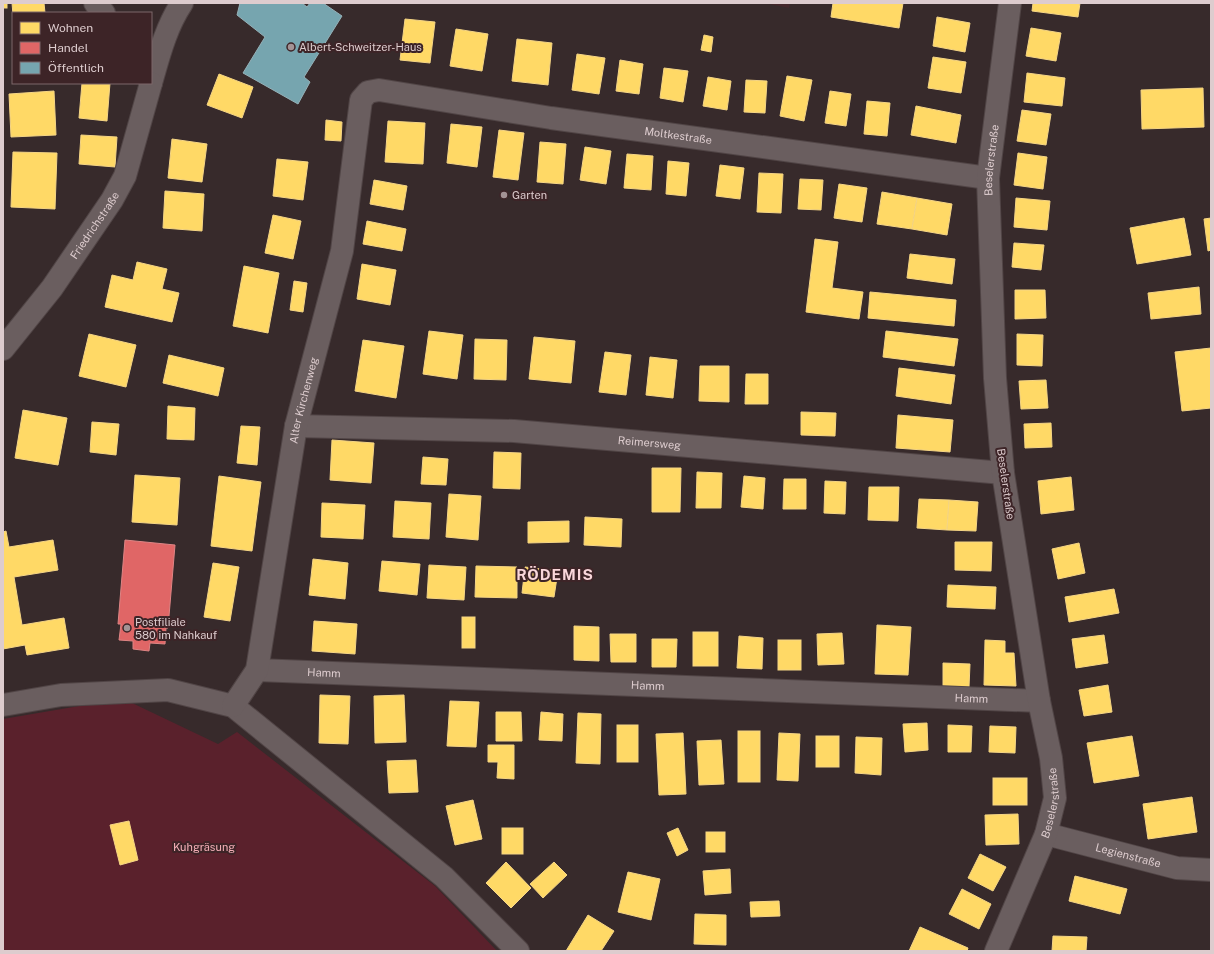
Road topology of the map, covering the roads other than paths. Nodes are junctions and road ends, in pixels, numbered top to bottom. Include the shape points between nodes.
1 (95, 3) edge
2 (182, 3) edge
3 (1010, 3) edge
4 (103, 12) edge
5 (152, 74) edge
6 (149, 84) edge
7 (368, 92) joint
8 (988, 178) junction
9 (3, 349) edge
10 (296, 426) junction
11 (1003, 473) junction
12 (257, 670) junction
13 (1040, 701) junction
14 (3, 705) edge
15 (232, 706) junction
16 (1046, 834) junction
17 (1211, 870) edge
18 (518, 951) edge
19 (996, 951) edge

1 - 4 street
2 - 5 street, Friedrichstraße via 173,18
3 - 8 street, Beselerstraße
6 - 9 street, Friedrichstraße via 125,176 112,200 52,288
7 - 8 street, Moltkestraße via 379,90 558,119
7 - 10 street, Alter Kirchenweg via 361,100 342,251
8 - 11 street, Beselerstraße via 995,378
10 - 11 street, Reimersweg via 514,431
10 - 12 street, Alter Kirchenweg
11 - 13 street, Beselerstraße
12 - 13 street, Hamm
12 - 15 street, Alter Kirchenweg
13 - 16 street, Beselerstraße via 1051,758 1055,798
14 - 15 street via 61,695 168,690
15 - 18 street via 444,877
16 - 17 street, Legienstraße via 1177,868
16 - 19 street, Beselerstraße

